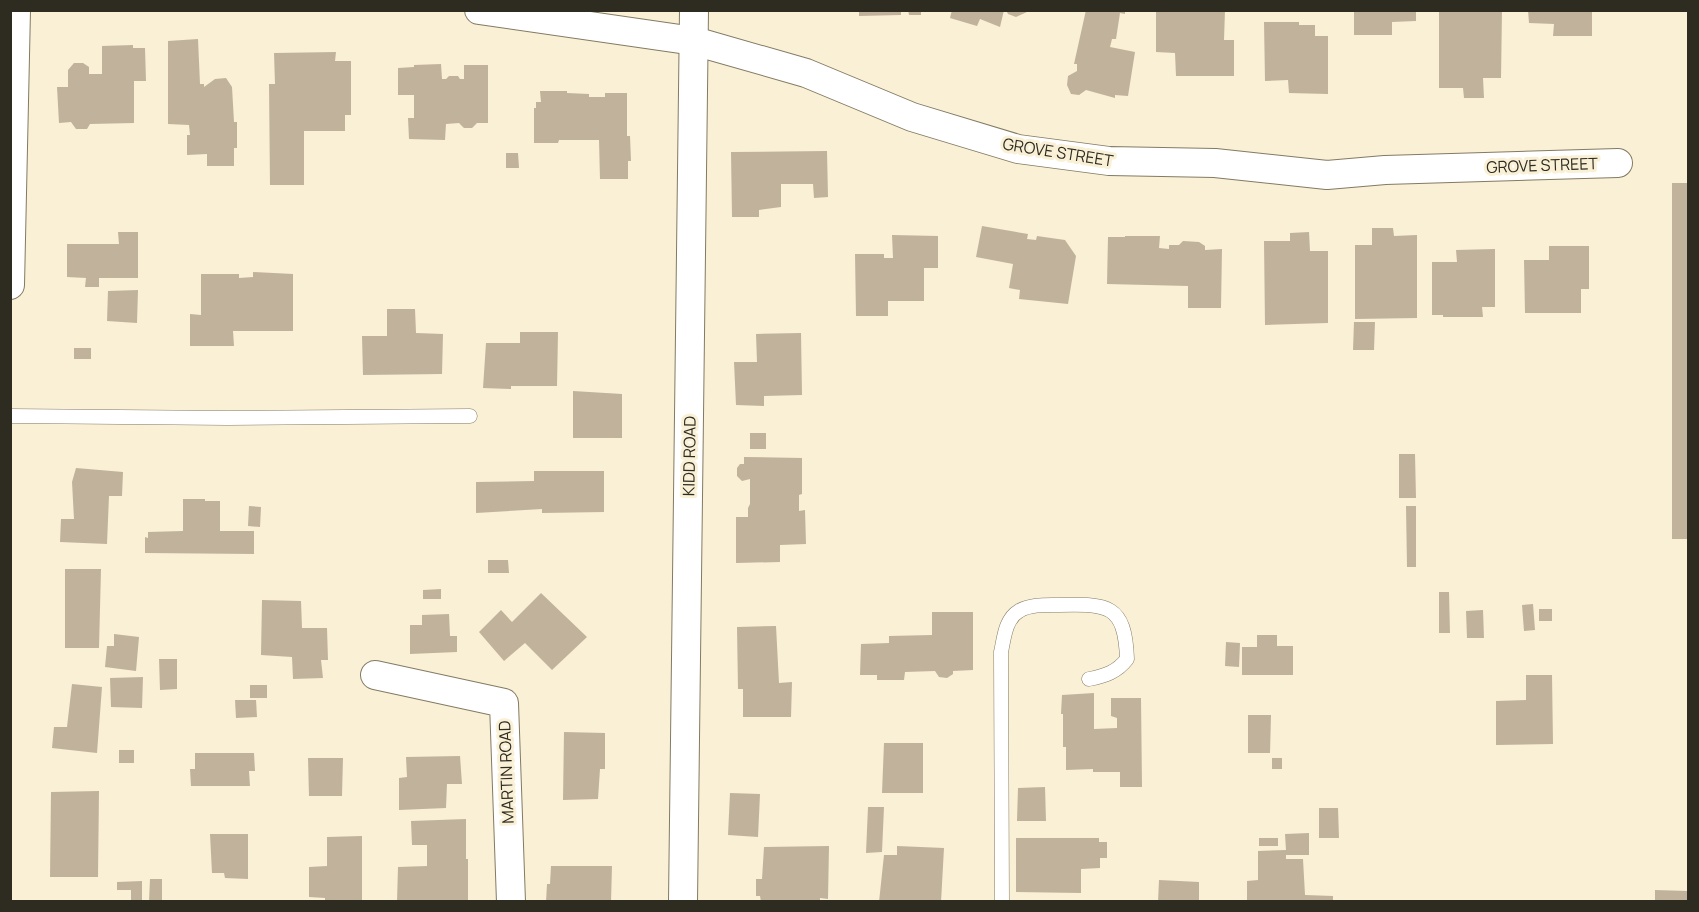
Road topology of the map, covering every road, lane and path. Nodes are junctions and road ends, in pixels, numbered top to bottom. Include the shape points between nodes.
1 (16, 10) edge
2 (479, 10) edge
3 (694, 10) edge
4 (694, 41) junction
5 (1618, 164) dead end
6 (10, 285) edge
7 (10, 416) edge
8 (470, 416) dead end
9 (375, 675) dead end
10 (1089, 679) dead end
11 (511, 902) edge
12 (683, 902) edge
13 (1002, 902) edge

1 - 6 street
2 - 4 street, GROVE STREET
3 - 4 street, KIDD ROAD
4 - 5 street, GROVE STREET via 806,73 912,117 1018,149 1109,161 1215,164 1327,175
4 - 12 street, KIDD ROAD
7 - 8 lane
9 - 11 street, MARTIN ROAD via 504,704
10 - 13 lane via 1119,669 1127,659 1122,622 1113,611 1095,604 1037,605 1019,610 1011,619 1001,652

